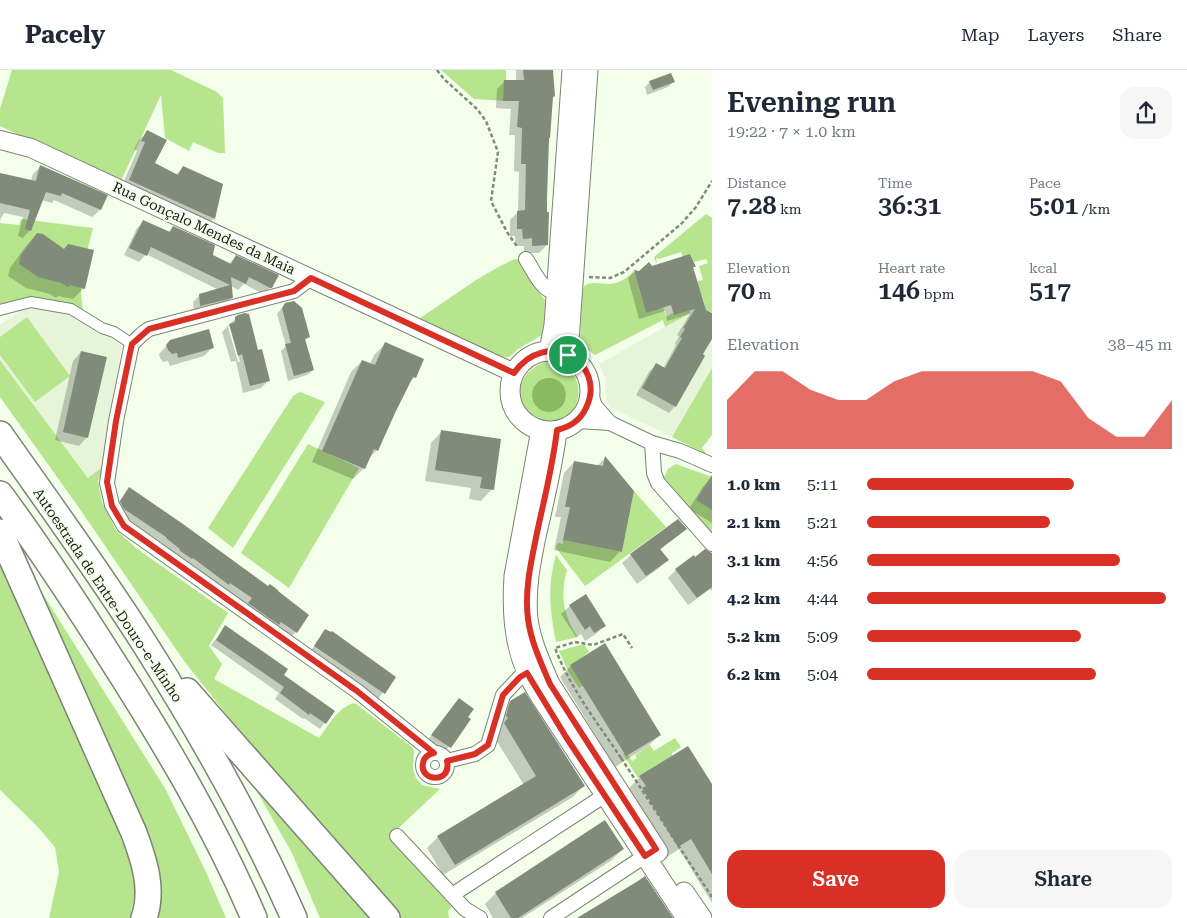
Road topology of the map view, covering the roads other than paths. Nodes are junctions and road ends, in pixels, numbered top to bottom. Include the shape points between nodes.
1 (572, 70) edge
2 (588, 70) edge
3 (0, 140) edge
4 (526, 259) road end
5 (311, 278) junction
6 (556, 293) junction
7 (0, 310) edge
8 (132, 344) junction
9 (549, 351) junction
10 (568, 355) junction
11 (514, 373) junction
12 (591, 394) junction
13 (577, 421) junction
14 (610, 423) junction
15 (549, 430) junction
16 (0, 434) edge
17 (652, 443) junction
18 (712, 466) edge
19 (0, 494) edge
20 (0, 532) edge
21 (712, 544) edge
22 (146, 645) junction
23 (527, 673) junction
24 (434, 753) junction
25 (447, 761) junction
26 (611, 792) junction
27 (397, 836) dead end
28 (651, 852) junction
29 (452, 895) junction
30 (144, 918) edge
31 (254, 918) edge
32 (294, 918) edge
33 (387, 918) edge
34 (480, 918) edge
35 (551, 918) edge
36 (686, 918) edge
37 (702, 918) edge

1 - 6 main road
2 - 10 main road
3 - 5 street, Rua Gonçalo Mendes da Maia via 31,148
4 - 6 street via 541,283
5 - 8 street via 294,291 149,329
5 - 11 street, Rua Gonçalo Mendes da Maia
6 - 9 main road
7 - 8 street via 31,302 71,309
8 - 24 street via 107,482 108,494 124,526 357,691
9 - 10 main road
9 - 11 main road via 529,357
10 - 12 main road via 587,374
11 - 15 main road via 511,385 514,408 526,422
12 - 13 main road via 584,413
12 - 14 street via 597,409
13 - 14 street
13 - 15 main road via 571,426
14 - 17 street
15 - 23 main road via 514,576 515,631
15 - 26 main road via 554,456 529,577 528,618 532,638 550,684
16 - 22 highway, Autoestrada de Entre-Douro-e-Minho
17 - 18 street via 680,451
17 - 21 street via 658,483
19 - 31 highway via 52,565 154,727 210,827
20 - 30 highway via 142,854 148,884
22 - 32 highway, Autoestrada de Entre-Douro-e-Minho via 225,778
22 - 33 highway
23 - 25 street via 503,695 488,745 475,754
23 - 26 main road via 540,696
24 - 25 street
24 - 25 street via 422,763 430,777 438,778 445,773
26 - 28 main road
26 - 29 street
27 - 29 street
28 - 35 street
28 - 36 main road
28 - 37 main road
29 - 34 street via 465,909

